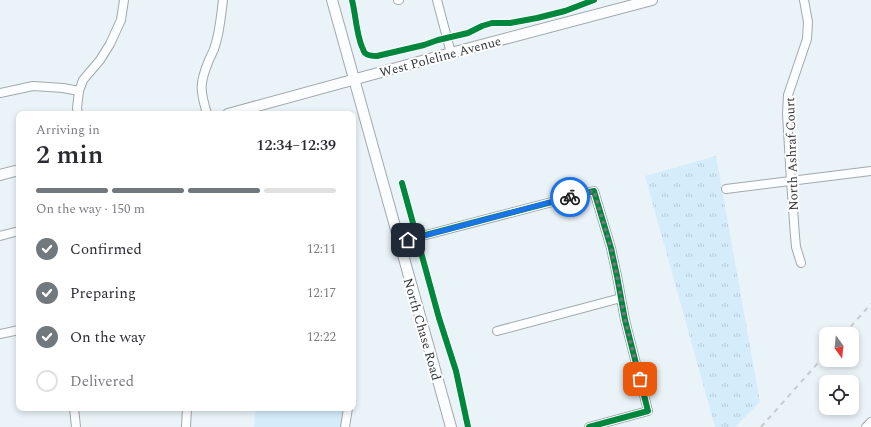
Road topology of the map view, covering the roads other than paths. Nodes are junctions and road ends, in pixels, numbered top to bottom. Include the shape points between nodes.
1 (124, 0) edge
2 (223, 0) edge
3 (332, 0) edge
4 (437, 0) edge
5 (652, 0) edge
6 (804, 0) edge
7 (622, 4) edge
8 (451, 53) junction
9 (355, 79) junction
10 (79, 91) junction
11 (0, 93) edge
12 (78, 111) edge
13 (206, 111) edge
14 (239, 111) edge
15 (16, 171) edge
16 (871, 171) edge
17 (0, 175) edge
18 (790, 181) junction
19 (726, 188) dead end
20 (16, 232) edge
21 (0, 236) edge
22 (399, 242) junction
23 (802, 263) dead end
24 (621, 298) junction
25 (16, 331) edge
26 (497, 331) dead end
27 (0, 334) edge
28 (74, 411) edge
29 (187, 411) edge
30 (348, 411) edge
31 (871, 422) edge
32 (76, 427) edge
33 (186, 427) edge
34 (346, 427) edge
35 (451, 427) edge
36 (589, 427) edge
37 (866, 427) edge

1 - 10 street via 121,20 110,44 83,80
2 - 13 street via 215,47 201,84
3 - 9 street, North Chase Road
4 - 8 street
5 - 7 street, West Poleline Avenue
6 - 18 street, North Ashraf Court via 808,22 807,39 788,96
7 - 8 street, West Poleline Avenue
8 - 9 street, West Poleline Avenue
9 - 14 street, West Poleline Avenue
9 - 22 street, North Chase Road
10 - 11 street via 33,86
10 - 12 street
15 - 17 street
16 - 18 street
18 - 19 street
18 - 23 street, North Ashraf Court via 796,242
20 - 21 street
22 - 24 street via 594,191 611,248
22 - 35 street, North Chase Road
24 - 26 street
24 - 36 street via 648,410
25 - 27 street
28 - 32 street
29 - 33 street
30 - 34 street
31 - 37 street

